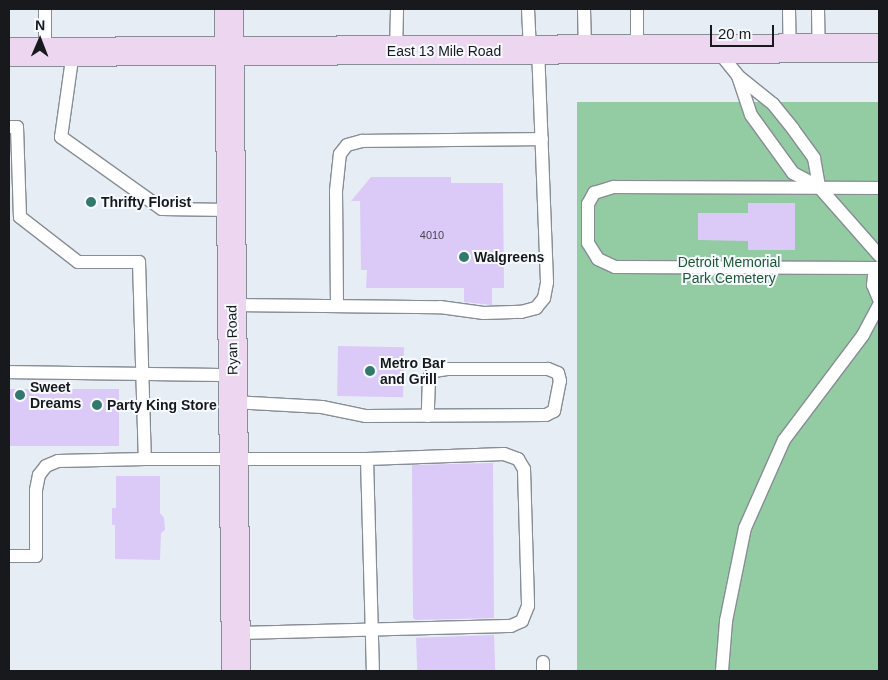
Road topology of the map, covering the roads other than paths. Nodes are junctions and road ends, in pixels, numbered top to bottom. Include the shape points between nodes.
1 (45, 9) edge
2 (229, 9) edge
3 (397, 9) edge
4 (528, 9) edge
5 (584, 9) edge
6 (636, 9) edge
7 (789, 9) edge
8 (818, 9) edge
9 (790, 48) junction
10 (820, 48) junction
11 (879, 48) edge
12 (716, 49) junction
13 (534, 50) junction
14 (585, 50) junction
15 (637, 50) junction
16 (396, 51) junction
17 (9, 52) edge
18 (45, 52) junction
19 (73, 52) junction
20 (229, 52) junction
21 (738, 76) junction
22 (9, 127) edge
23 (542, 139) junction
24 (819, 187) junction
25 (879, 188) edge
26 (231, 210) junction
27 (879, 263) edge
28 (879, 299) edge
29 (232, 305) junction
30 (337, 305) junction
31 (879, 305) edge
32 (9, 372) edge
33 (142, 373) junction
34 (233, 374) junction
35 (233, 402) junction
36 (428, 416) junction
37 (145, 459) junction
38 (368, 459) junction
39 (234, 460) junction
40 (9, 556) edge
41 (372, 630) junction
42 (236, 632) junction
43 (236, 671) edge
44 (373, 671) edge
45 (722, 671) edge

1 - 18 lane
2 - 20 main road, Ryan Road
3 - 16 lane
4 - 13 lane
5 - 14 lane
6 - 15 lane
7 - 9 lane
8 - 10 lane
9 - 10 main road, East 13 Mile Road
9 - 12 main road, East 13 Mile Road
10 - 11 main road, East 13 Mile Road
12 - 15 main road, East 13 Mile Road
12 - 21 lane
13 - 14 main road, East 13 Mile Road
13 - 16 main road, East 13 Mile Road
13 - 23 lane
14 - 15 main road, East 13 Mile Road
16 - 20 main road, East 13 Mile Road
17 - 18 main road, East 13 Mile Road
18 - 19 main road, East 13 Mile Road
19 - 20 main road, East 13 Mile Road
19 - 26 lane via 61,137 162,209
20 - 26 main road, Ryan Road
21 - 24 lane via 773,104 814,158
21 - 24 lane via 751,115 793,173
22 - 33 lane via 17,127 20,217 78,262 139,262
23 - 30 lane via 362,141 348,145 340,154 336,191
23 - 30 lane via 547,282 544,298 536,308 521,312 484,313 440,307
24 - 25 lane
24 - 27 lane
24 - 27 lane via 614,188 594,193 588,204 588,243 598,258 615,267
26 - 29 main road, Ryan Road
27 - 28 lane via 873,285
29 - 30 lane
29 - 34 main road, Ryan Road
31 - 45 lane via 863,335 784,440 746,528 726,621
32 - 33 lane
33 - 34 lane
33 - 37 lane
34 - 35 main road, Ryan Road
35 - 36 lane via 322,407 366,416
35 - 39 main road, Ryan Road
36 - 36 lane via 546,415 554,411 560,381 558,373 548,369 434,371 429,378
37 - 39 lane
37 - 40 lane via 58,461 46,466 39,476 36,490 36,556
38 - 39 lane
38 - 41 lane
38 - 41 lane via 504,454 518,459 524,469 528,606 522,621 511,626
39 - 42 main road, Ryan Road
41 - 42 lane
41 - 44 lane
42 - 43 main road, Ryan Road

